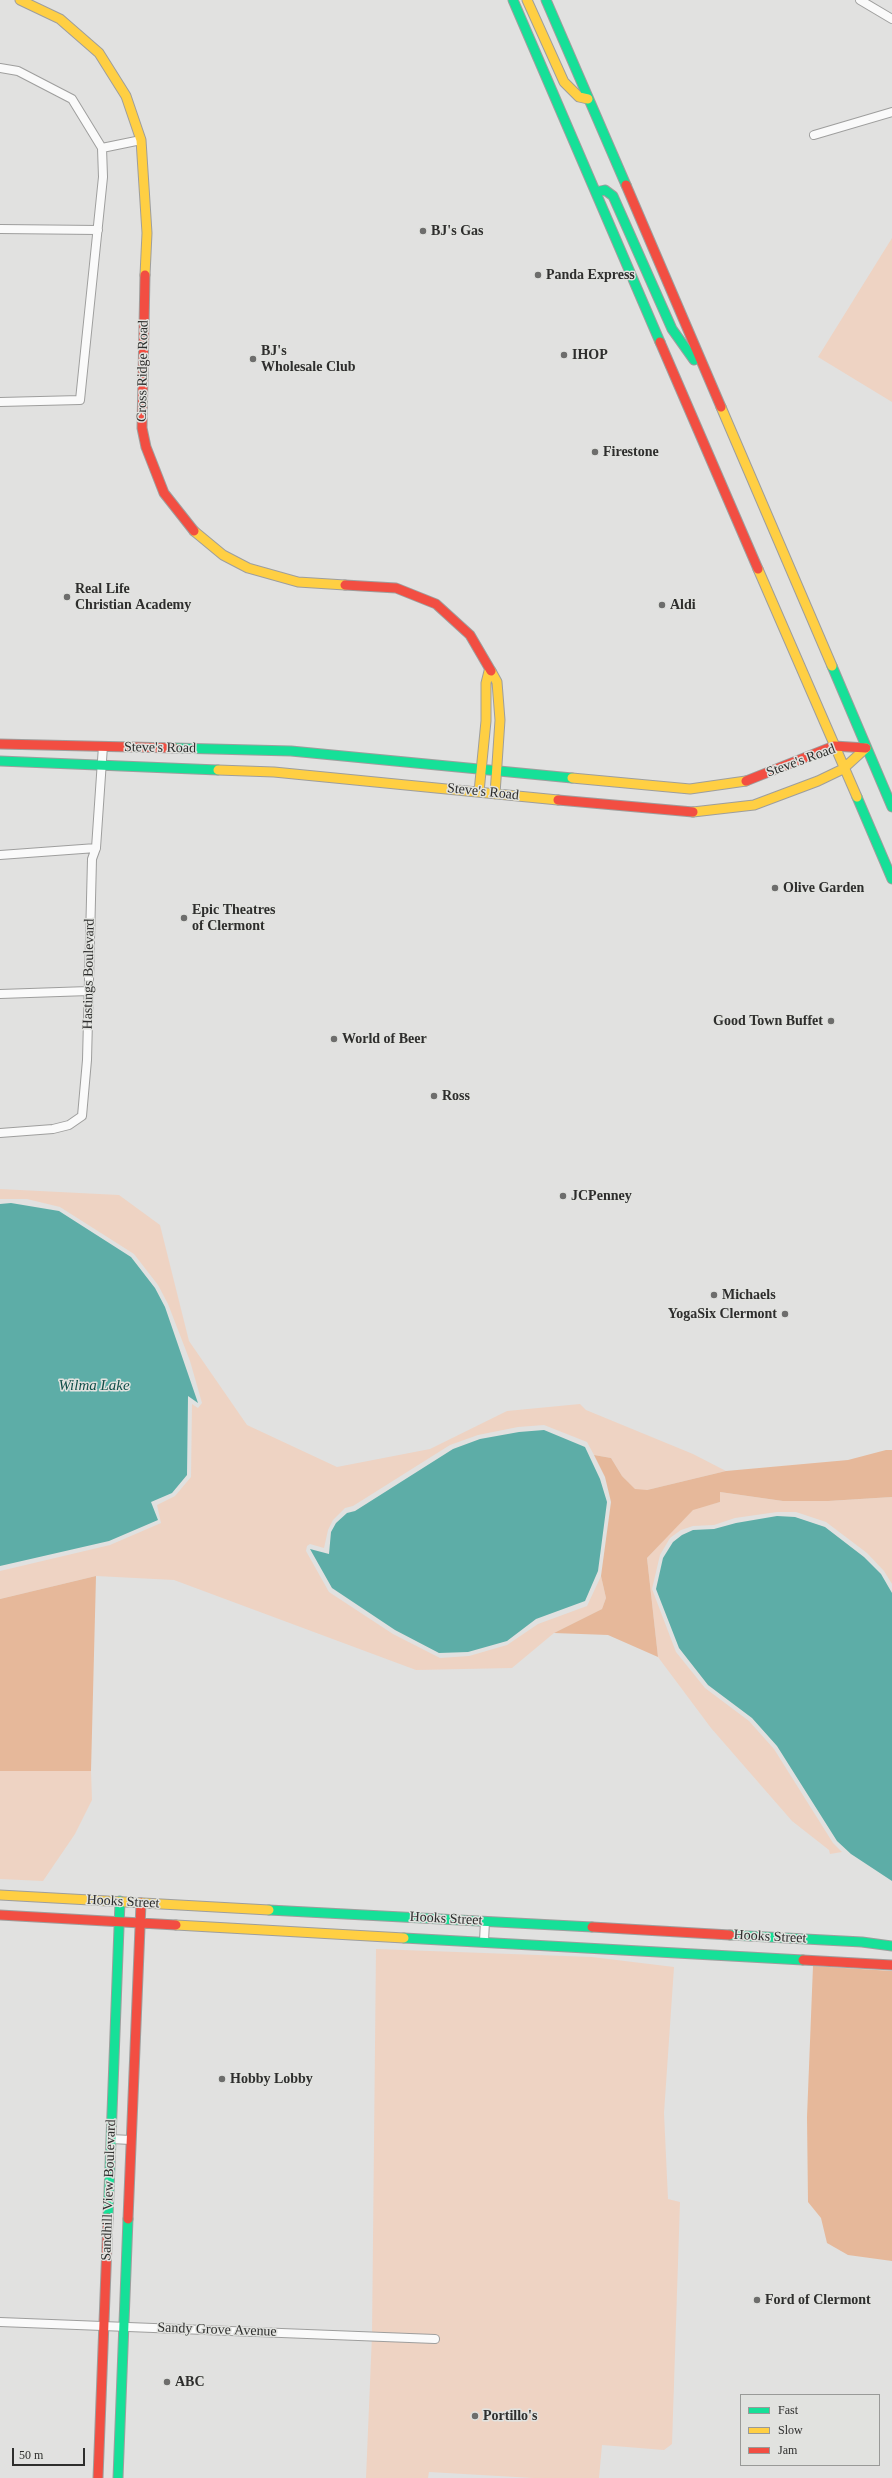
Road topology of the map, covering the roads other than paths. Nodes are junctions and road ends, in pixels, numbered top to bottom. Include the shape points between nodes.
1 (20, 0) edge
2 (513, 0) edge
3 (528, 0) edge
4 (546, 0) edge
5 (860, 0) edge
6 (892, 19) edge
7 (0, 68) edge
8 (588, 99) junction
9 (892, 112) edge
10 (814, 135) dead end
11 (141, 140) junction
12 (102, 148) junction
13 (596, 192) junction
14 (0, 229) edge
15 (98, 230) junction
16 (712, 384) junction
17 (0, 402) edge
18 (489, 671) junction
19 (0, 744) edge
20 (103, 746) junction
21 (834, 746) junction
22 (866, 748) junction
23 (0, 761) edge
24 (102, 766) junction
25 (481, 769) junction
26 (844, 769) junction
27 (497, 770) junction
28 (479, 792) junction
29 (495, 794) junction
30 (892, 807) edge
31 (96, 848) junction
32 (0, 855) edge
33 (892, 879) edge
34 (89, 990) junction
35 (0, 994) edge
36 (0, 1133) edge
37 (0, 1895) edge
38 (120, 1901) junction
39 (141, 1903) junction
40 (0, 1915) edge
41 (485, 1921) junction
42 (119, 1922) junction
43 (140, 1924) junction
44 (484, 1942) junction
45 (892, 1946) edge
46 (892, 1965) edge
47 (111, 2139) junction
48 (131, 2140) junction
49 (0, 2322) edge
50 (104, 2326) junction
51 (124, 2327) junction
52 (435, 2339) dead end
53 (98, 2478) edge
54 (118, 2478) edge

1 - 11 main road, Cross Ridge Road via 60,20 99,53 126,96
2 - 13 main road
3 - 8 main road via 564,82 579,97
4 - 8 main road
5 - 6 street
7 - 12 street via 18,71 72,99
8 - 16 main road
9 - 10 street
11 - 12 street
11 - 18 main road, Cross Ridge Road via 147,233 142,428 164,493 179,515 207,542 223,555 253,570 298,582 396,588 436,604 470,635 484,656
12 - 15 street via 103,176
13 - 16 main road via 605,190 613,196 672,329
13 - 21 main road
14 - 15 street
15 - 17 street via 80,400
16 - 22 main road
18 - 25 main road via 486,683 486,721
18 - 27 main road, Cross Ridge Road via 497,682 500,702
19 - 20 main road, Steve's Road
20 - 24 street, Hastings Boulevard
20 - 25 main road, Steve's Road via 290,751
21 - 22 main road, Steve's Road
21 - 26 main road
21 - 27 main road, Steve's Road via 754,779 701,789
22 - 26 main road, Steve's Road
22 - 30 main road
23 - 24 main road, Steve's Road
24 - 28 main road, Steve's Road via 274,772
24 - 31 street, Hastings Boulevard
25 - 27 main road, Steve's Road
25 - 28 main road
26 - 29 main road, Steve's Road via 754,806 704,812 676,812
26 - 33 main road
27 - 29 main road, Cross Ridge Road
28 - 29 main road, Steve's Road
31 - 32 street
31 - 34 street, Hastings Boulevard via 92,858
34 - 35 street
34 - 36 street, Hastings Boulevard via 82,1116 69,1125 53,1129
37 - 38 main road, Hooks Street
38 - 39 main road, Hooks Street
38 - 42 main road, Sandhill View Boulevard
39 - 41 main road, Hooks Street
39 - 43 main road, Sandhill View Boulevard
40 - 42 main road, Hooks Street
41 - 44 street
41 - 45 main road, Hooks Street via 862,1942
42 - 43 main road, Hooks Street
42 - 47 main road, Sandhill View Boulevard
43 - 44 main road, Hooks Street
43 - 48 main road, Sandhill View Boulevard
44 - 46 main road, Hooks Street
47 - 48 street
47 - 50 main road, Sandhill View Boulevard
48 - 51 main road, Sandhill View Boulevard
49 - 50 street, Sandy Grove Avenue
50 - 51 street, Sandy Grove Avenue
50 - 53 main road, Sandhill View Boulevard
51 - 52 street, Sandy Grove Avenue
51 - 54 main road, Sandhill View Boulevard

